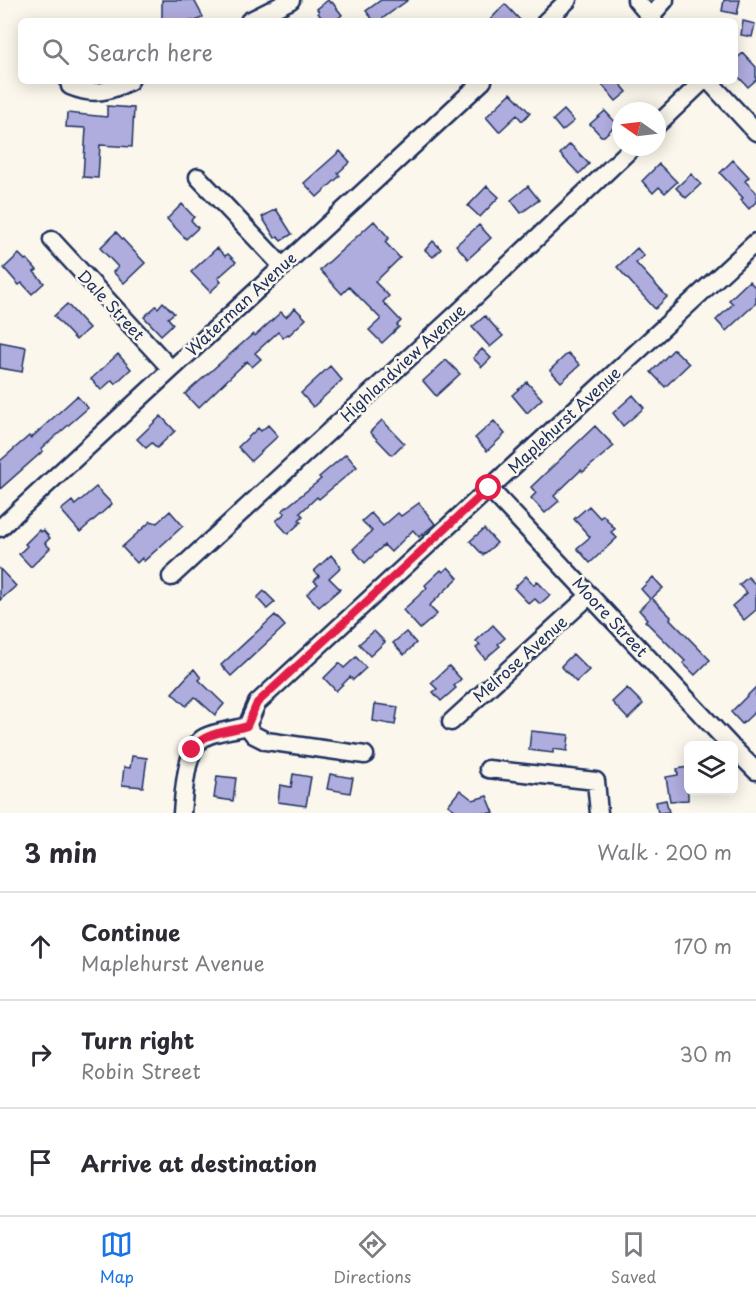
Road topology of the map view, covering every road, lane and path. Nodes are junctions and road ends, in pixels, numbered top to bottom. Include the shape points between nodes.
1 (291, 0) edge
2 (568, 0) edge
3 (636, 0) edge
4 (665, 0) edge
5 (255, 18) edge
6 (549, 18) edge
7 (651, 18) edge
8 (653, 18) edge
9 (70, 84) edge
10 (123, 84) edge
11 (480, 84) edge
12 (700, 84) edge
13 (712, 84) edge
14 (666, 116) edge
15 (756, 132) edge
16 (623, 156) edge
17 (198, 177) dead end
18 (52, 240) dead end
19 (756, 242) edge
20 (283, 267) junction
21 (171, 369) junction
22 (489, 488) junction
23 (0, 528) edge
24 (171, 577) dead end
25 (590, 595) junction
26 (451, 722) dead end
27 (247, 726) junction
28 (726, 741) edge
29 (738, 753) edge
30 (365, 755) dead end
31 (488, 769) dead end
32 (756, 771) edge
33 (182, 813) edge
34 (599, 813) edge

1 - 5 street
2 - 6 street
3 - 7 street
4 - 8 street
9 - 10 street via 86,93 105,92
11 - 20 street, Waterman Avenue
12 - 14 street
13 - 15 street
16 - 24 street, Highlandview Avenue
17 - 20 street
18 - 21 street, Dale Street
19 - 22 street, Maplehurst Avenue
20 - 21 street, Waterman Avenue
21 - 23 street, Waterman Avenue
22 - 25 street, Moore Street
22 - 27 street, Maplehurst Avenue via 257,703
25 - 26 street, Melrose Avenue
25 - 28 street, Moore Street
27 - 30 street via 266,741
27 - 33 street via 208,736 195,745
29 - 32 street, Moore Street
31 - 34 street via 596,781

